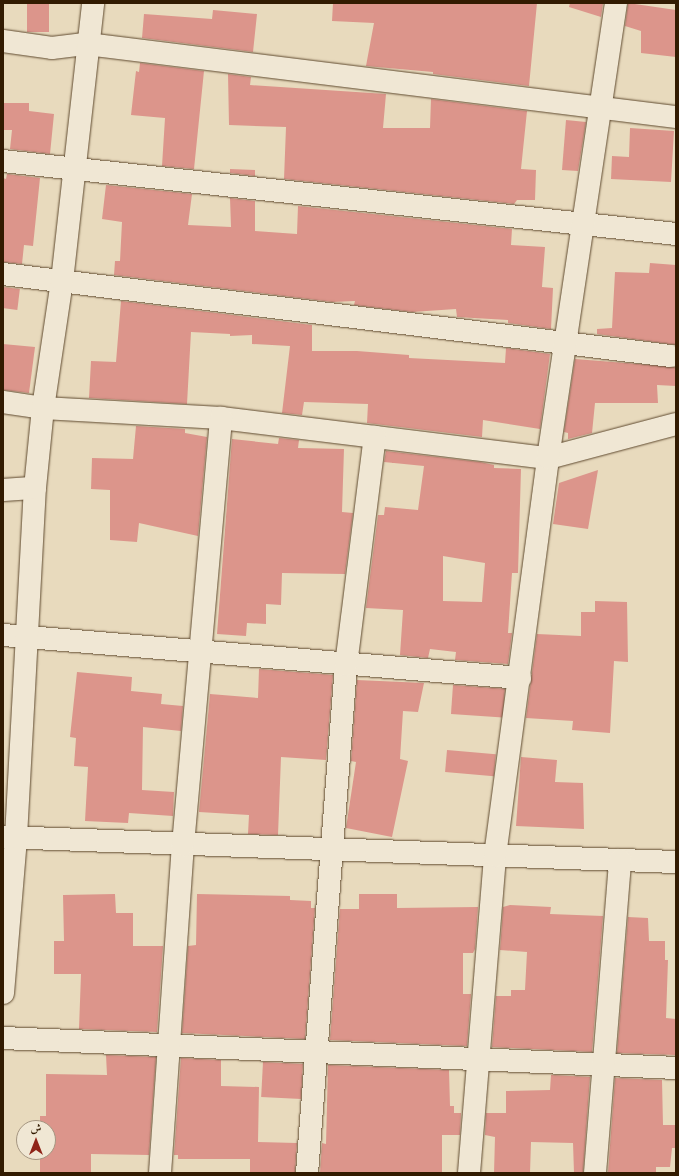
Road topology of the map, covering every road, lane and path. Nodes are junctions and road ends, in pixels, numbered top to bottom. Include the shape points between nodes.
1 (93, 3) edge
2 (616, 3) edge
3 (3, 41) edge
4 (87, 44) junction
5 (601, 107) junction
6 (676, 117) edge
7 (3, 161) edge
8 (75, 169) junction
9 (585, 223) junction
10 (676, 234) edge
11 (3, 274) edge
12 (62, 281) junction
13 (567, 344) junction
14 (671, 356) dead end
15 (3, 402) edge
16 (43, 408) junction
17 (221, 418) junction
18 (676, 424) edge
19 (375, 437) junction
20 (548, 458) junction
21 (35, 488) junction
22 (3, 490) edge
23 (3, 635) edge
24 (26, 636) junction
25 (201, 650) junction
26 (346, 664) junction
27 (520, 678) junction
28 (10, 837) edge
29 (183, 845) junction
30 (333, 851) junction
31 (495, 856) junction
32 (620, 860) junction
33 (676, 862) edge
34 (3, 993) edge
35 (3, 1038) edge
36 (169, 1045) junction
37 (317, 1052) junction
38 (478, 1059) junction
39 (604, 1065) junction
40 (676, 1068) edge
41 (160, 1173) edge
42 (307, 1173) edge
43 (469, 1173) edge
44 (595, 1173) edge

1 - 4 street
2 - 5 street
3 - 4 street via 52,48
4 - 5 street
4 - 8 street
5 - 6 street
5 - 9 street
7 - 8 street
8 - 9 street
8 - 12 street
9 - 10 street
9 - 13 street
11 - 12 street
12 - 13 street
12 - 16 street
13 - 14 street
13 - 20 street
15 - 16 street
16 - 17 street
16 - 21 street
17 - 19 street
17 - 25 street
18 - 20 street
19 - 20 street
19 - 26 street
20 - 27 street
21 - 22 street
21 - 24 street
23 - 24 street
24 - 25 street
24 - 28 street
25 - 26 street
25 - 29 street
26 - 27 street
26 - 30 street
27 - 31 street
28 - 29 street
28 - 34 street
29 - 30 street
29 - 36 street
30 - 31 street
30 - 37 street
31 - 32 street
31 - 38 street
32 - 33 street
32 - 39 street
35 - 36 street
36 - 37 street
36 - 41 street
37 - 38 street
37 - 42 street
38 - 39 street
38 - 43 street
39 - 40 street
39 - 44 street

